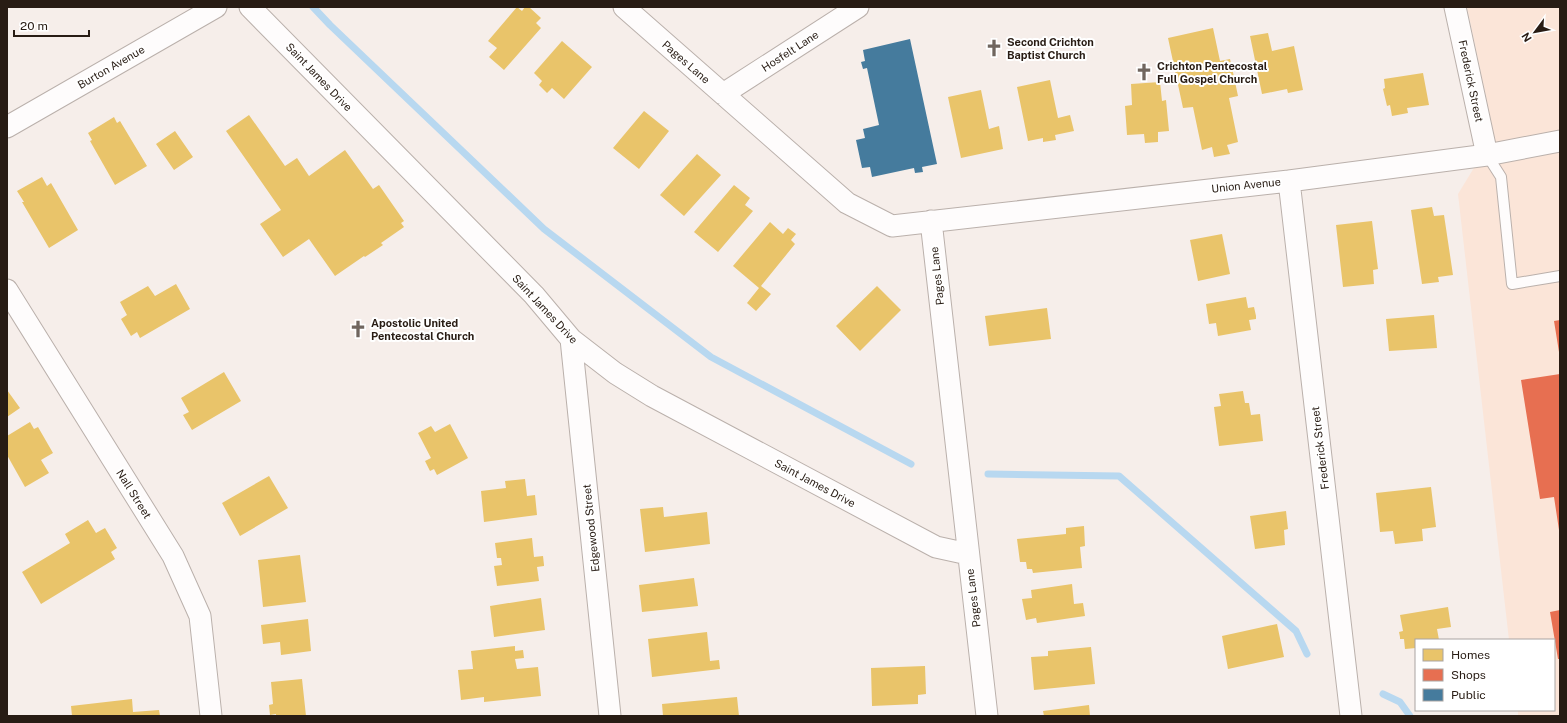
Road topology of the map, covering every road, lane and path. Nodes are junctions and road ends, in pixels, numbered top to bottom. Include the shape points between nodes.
1 (216, 7) edge
2 (250, 7) edge
3 (624, 7) edge
4 (858, 7) edge
5 (1455, 7) edge
6 (723, 94) junction
7 (7, 127) edge
8 (1560, 141) edge
9 (1487, 155) junction
10 (1289, 181) junction
11 (931, 221) junction
12 (1560, 276) edge
13 (7, 290) edge
14 (571, 340) junction
15 (968, 554) junction
16 (211, 716) edge
17 (610, 716) edge
18 (987, 716) edge
19 (1351, 716) edge

1 - 7 street, Burton Avenue
2 - 14 street, Saint James Drive via 534,295
3 - 6 street, Pages Lane
4 - 6 street, Hosfelt Lane
5 - 9 street, Frederick Street
6 - 11 street, Pages Lane via 847,203 892,226
8 - 9 street, Union Avenue
9 - 10 street, Union Avenue
9 - 12 lane via 1501,177 1512,284
10 - 11 street, Union Avenue
10 - 19 street, Frederick Street
11 - 15 street, Pages Lane
13 - 16 street, Nall Street via 173,556 200,616
14 - 15 street, Saint James Drive via 615,373 652,396 936,547
14 - 17 street, Edgewood Street
15 - 18 street, Pages Lane

